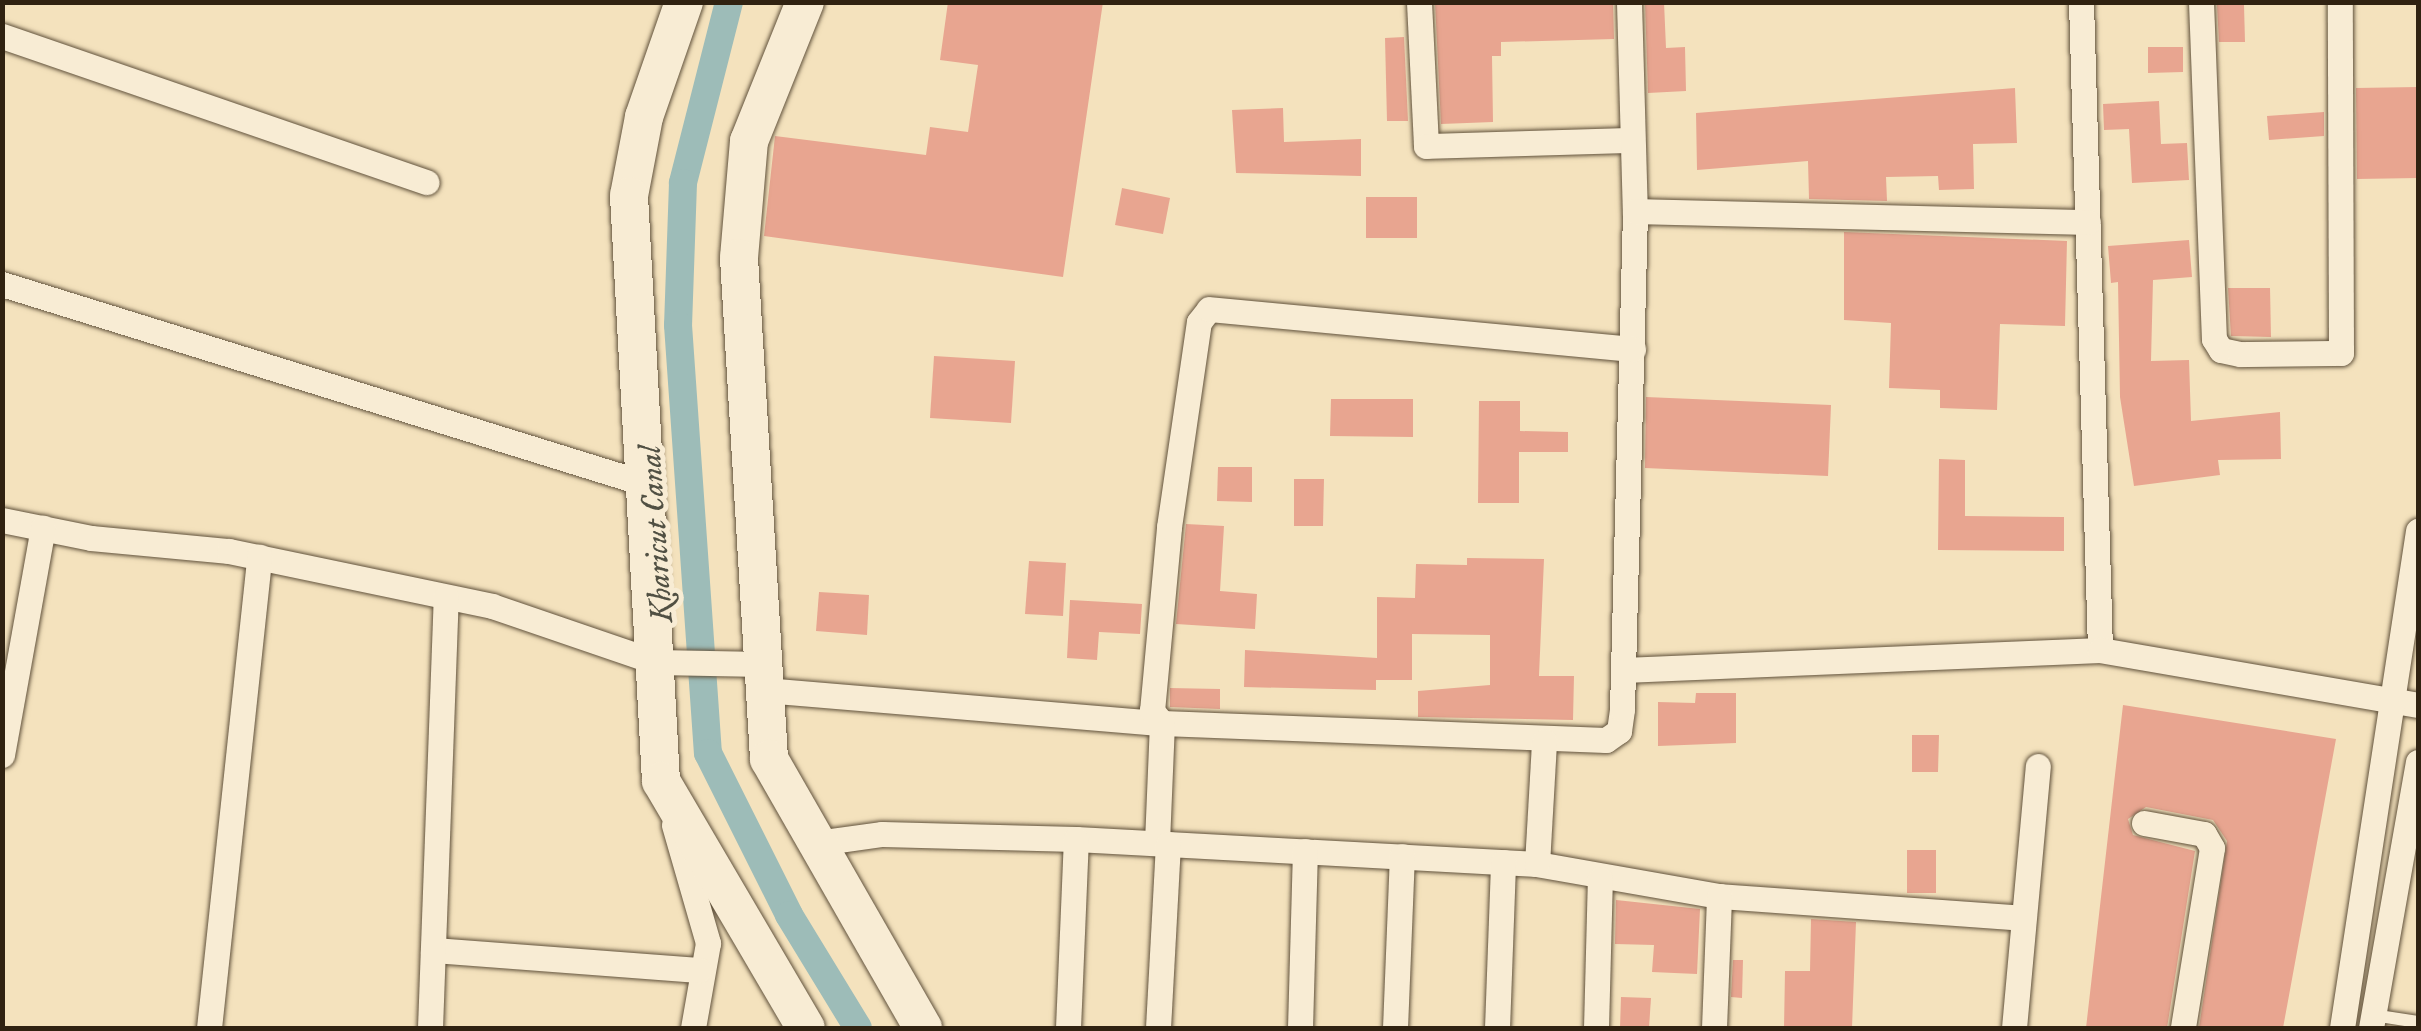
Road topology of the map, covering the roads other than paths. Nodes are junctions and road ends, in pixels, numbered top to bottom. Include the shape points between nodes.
1 (684, 2) edge
2 (805, 2) edge
3 (1419, 2) edge
4 (1630, 2) edge
5 (2081, 2) edge
6 (2201, 2) edge
7 (2340, 2) edge
8 (2, 36) edge
9 (1632, 140) junction
10 (428, 182) dead end
11 (1635, 212) junction
12 (2088, 222) junction
13 (2, 284) edge
14 (1633, 350) junction
15 (640, 482) junction
16 (2, 520) edge
17 (43, 528) junction
18 (2418, 531) edge
19 (259, 557) junction
20 (446, 597) junction
21 (2100, 650) junction
22 (659, 662) junction
23 (1624, 670) junction
24 (762, 672) junction
25 (2406, 703) edge
26 (1162, 723) junction
27 (1544, 741) junction
28 (2, 755) edge
29 (2418, 762) edge
30 (2038, 766) dead end
31 (662, 781) junction
32 (2144, 823) dead end
33 (1076, 839) junction
34 (817, 842) junction
35 (1162, 843) junction
36 (1305, 851) junction
37 (1402, 856) junction
38 (1503, 862) junction
39 (1537, 864) junction
40 (2410, 866) edge
41 (1600, 880) junction
42 (1719, 896) junction
43 (2023, 918) junction
44 (433, 950) junction
45 (699, 970) junction
46 (2372, 1022) edge
47 (2418, 1022) edge
48 (209, 1028) edge
49 (430, 1028) edge
50 (694, 1028) edge
51 (806, 1028) edge
52 (923, 1028) edge
53 (1068, 1028) edge
54 (1158, 1028) edge
55 (1300, 1028) edge
56 (1395, 1028) edge
57 (1497, 1028) edge
58 (1596, 1028) edge
59 (1714, 1028) edge
60 (2014, 1028) edge
61 (2183, 1028) edge
62 (2342, 1028) edge

1 - 15 street via 644,117 628,196
2 - 24 street via 749,141 739,258
3 - 9 street via 1426,146
4 - 9 street
5 - 12 street
6 - 7 street via 2214,339 2222,350 2240,354 2341,352
8 - 10 street
9 - 11 street
11 - 12 street
11 - 14 street
12 - 21 street
13 - 15 street
14 - 23 street
14 - 26 street via 1209,308 1199,322 1169,527 1152,711
15 - 22 street
16 - 17 street
17 - 19 street
17 - 28 street
18 - 25 street
19 - 20 street
19 - 48 street
20 - 22 street
20 - 44 street
21 - 23 street
21 - 25 street
22 - 24 street
22 - 31 street via 653,703
23 - 27 street via 1619,732 1606,740
24 - 26 street
24 - 34 street via 769,759
25 - 62 street
26 - 27 street
26 - 35 street
27 - 39 street
29 - 40 street
30 - 43 street
31 - 45 street via 708,942
31 - 51 street
32 - 61 street via 2204,834 2212,848
33 - 34 street via 882,834
33 - 35 street
33 - 53 street
34 - 52 street
35 - 36 street
35 - 54 street
36 - 37 street
36 - 55 street
37 - 38 street
37 - 56 street
38 - 39 street
38 - 57 street
39 - 41 street
40 - 46 street
41 - 42 street
41 - 58 street
42 - 43 street
42 - 59 street
43 - 60 street
44 - 45 street
44 - 49 street
45 - 50 street
46 - 47 lane

